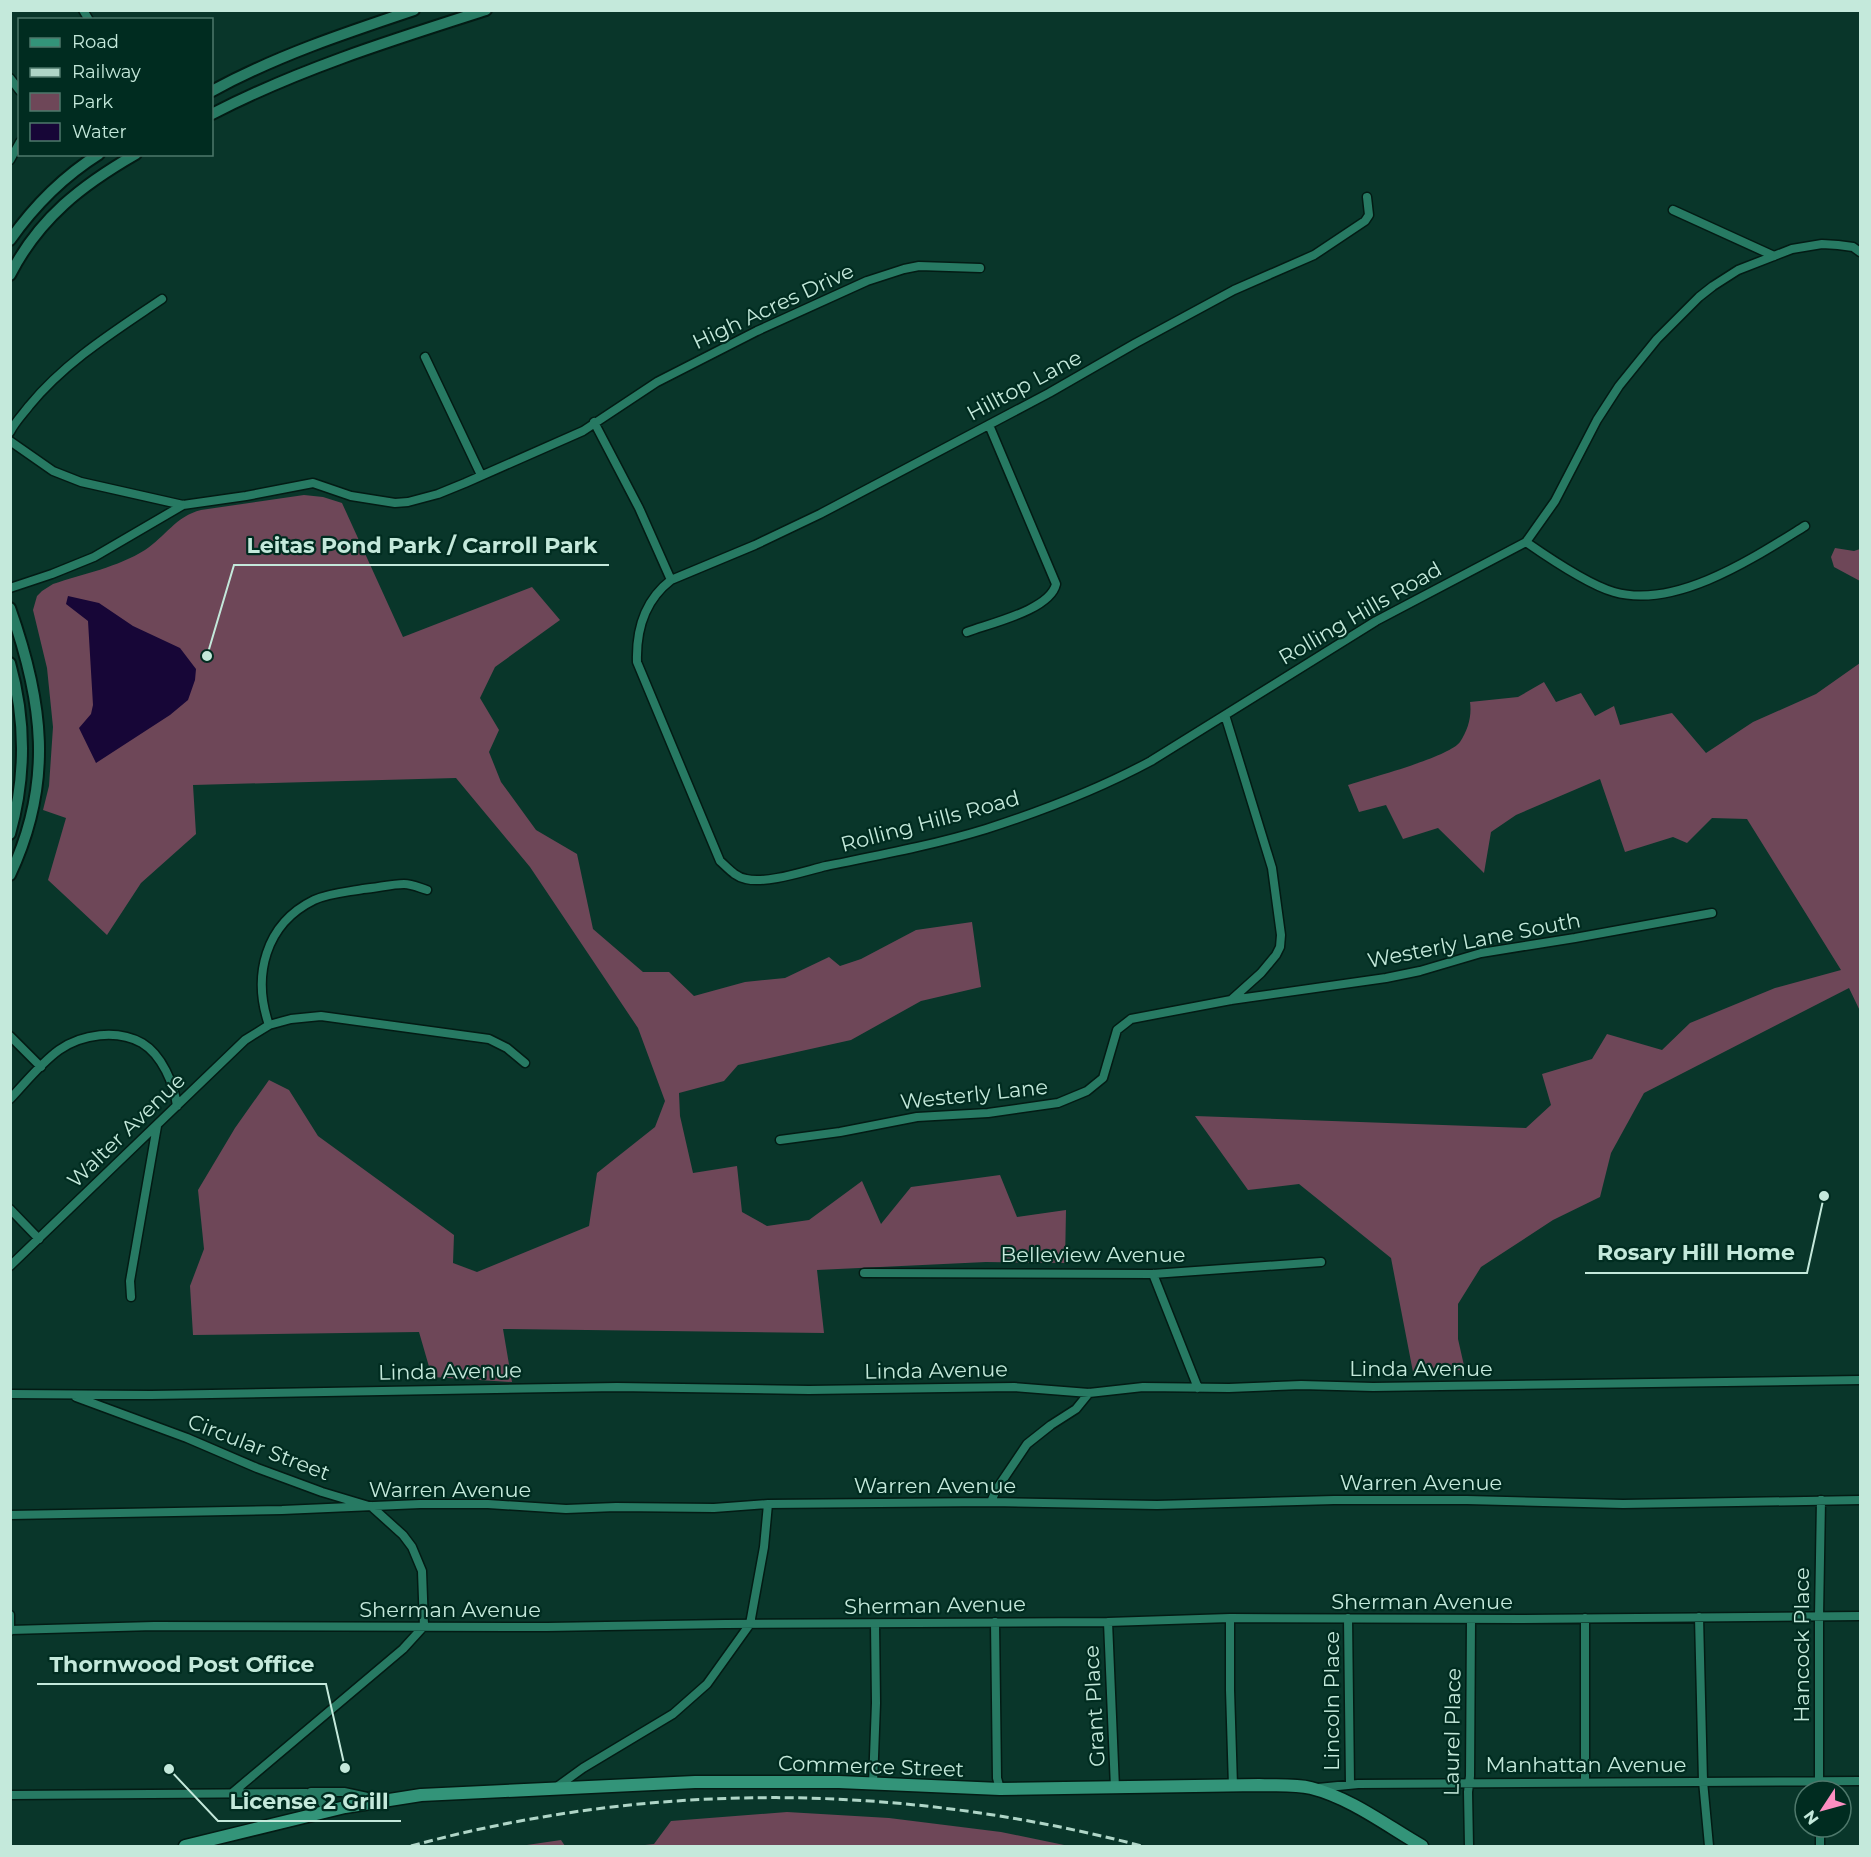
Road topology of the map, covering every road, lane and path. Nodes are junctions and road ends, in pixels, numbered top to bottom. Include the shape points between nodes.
1 (414, 10) edge
2 (486, 10) edge
3 (213, 90) edge
4 (213, 113) edge
5 (18, 146) edge
6 (96, 156) edge
7 (133, 156) edge
8 (10, 160) edge
9 (1367, 197) dead end
10 (1672, 210) dead end
11 (10, 240) edge
12 (10, 250) edge
13 (1860, 252) edge
14 (21, 256) junction
15 (1774, 256) junction
16 (980, 268) dead end
17 (10, 275) edge
18 (162, 299) dead end
19 (425, 357) dead end
20 (594, 422) junction
21 (989, 424) junction
22 (10, 432) edge
23 (10, 441) edge
24 (481, 475) junction
25 (183, 505) junction
26 (1805, 526) dead end
27 (1526, 542) junction
28 (671, 580) junction
29 (10, 588) edge
30 (10, 608) edge
31 (967, 632) dead end
32 (10, 663) edge
33 (1225, 715) junction
34 (10, 834) edge
35 (10, 875) edge
36 (427, 890) dead end
37 (1712, 913) dead end
38 (1313, 988) joint
39 (1231, 1000) junction
40 (269, 1025) junction
41 (10, 1036) edge
42 (525, 1063) dead end
43 (41, 1067) junction
44 (10, 1099) edge
45 (177, 1106) junction
46 (157, 1126) junction
47 (780, 1140) dead end
48 (10, 1209) edge
49 (39, 1239) junction
50 (1321, 1262) dead end
51 (10, 1266) edge
52 (864, 1273) dead end
53 (1153, 1274) junction
54 (131, 1297) dead end
55 (1860, 1380) edge
56 (1198, 1388) junction
57 (1089, 1393) junction
58 (10, 1394) edge
59 (69, 1394) junction
60 (1821, 1500) junction
61 (1860, 1500) edge
62 (991, 1502) junction
63 (768, 1504) junction
64 (372, 1507) junction
65 (10, 1515) edge
66 (10, 1615) edge
67 (1819, 1616) junction
68 (1860, 1616) edge
69 (1699, 1617) junction
70 (1230, 1618) junction
71 (1348, 1618) junction
72 (1586, 1618) junction
73 (1471, 1619) junction
74 (995, 1622) junction
75 (1108, 1622) junction
76 (750, 1624) junction
77 (875, 1624) junction
78 (424, 1626) junction
79 (11, 1631) edge
80 (1818, 1779) edge
81 (1703, 1781) junction
82 (1793, 1781) edge
83 (1585, 1782) junction
84 (873, 1783) junction
85 (1468, 1783) junction
86 (1350, 1784) junction
87 (1233, 1786) junction
88 (1115, 1788) junction
89 (1311, 1788) junction
90 (553, 1789) junction
91 (1000, 1789) junction
92 (306, 1793) junction
93 (231, 1794) junction
94 (10, 1796) edge
95 (382, 1800) junction
96 (327, 1811) junction
97 (185, 1846) edge
98 (1422, 1846) edge
99 (1469, 1846) edge
100 (1709, 1846) edge

1 - 3 street via 282,57
2 - 4 street via 352,53 256,91
5 - 8 street
6 - 11 street via 57,186
7 - 14 street via 78,191 50,218
9 - 21 street, Hilltop Lane via 1369,215 1365,221 1314,255 1234,290
10 - 15 street
12 - 14 street
13 - 15 street, Rolling Hills Road via 1822,244
14 - 17 street
15 - 27 street, Rolling Hills Road via 1738,270 1713,286 1636,364 1597,420 1554,501
16 - 20 street, High Acres Drive via 919,266 867,281 661,380
18 - 22 street via 61,371
19 - 24 street
20 - 24 street via 583,431
20 - 28 street
21 - 28 street, Hilltop Lane via 820,514
21 - 31 street via 1056,584 1050,597 1036,606
23 - 25 street via 53,471 81,482
24 - 25 street via 438,494 395,503 351,496 313,483
25 - 29 street via 94,557
26 - 27 street via 1705,582 1657,594 1629,595 1604,588
27 - 33 street, Rolling Hills Road via 1376,621
28 - 33 street, Rolling Hills Road via 659,589 641,624 637,662 720,861 732,873 746,879 766,879 873,856 1025,816 1128,774
30 - 35 street via 31,673 40,743 32,815
32 - 34 street via 20,710 23,751 19,798
33 - 39 street via 1272,868 1281,935 1276,955
36 - 40 street via 406,884 336,893 294,913 280,927 263,962 261,995
37 - 38 street, Westerly Lane South via 1481,953 1420,971
38 - 39 street, Westerly Lane
39 - 47 street, Westerly Lane via 1125,1022 1117,1030 1103,1078 1087,1091 1058,1103 988,1113 917,1117
40 - 42 street via 321,1017 460,1033 489,1039
40 - 45 street, Walter Avenue via 245,1040
41 - 43 street
43 - 44 street
43 - 45 street via 78,1039 127,1037 155,1055 175,1091
45 - 46 street, Walter Avenue
46 - 49 street, Walter Avenue
46 - 54 street via 130,1281
48 - 49 street
49 - 51 street, Walter Avenue
50 - 53 street, Belleview Avenue
52 - 53 street, Belleview Avenue
53 - 56 street
55 - 56 street, Linda Avenue
56 - 57 street, Linda Avenue via 1143,1387
57 - 59 street, Linda Avenue via 1014,1387 617,1387
57 - 62 street via 1076,1409 1027,1444
58 - 59 street, Linda Avenue
59 - 64 street, Circular Street via 268,1472
60 - 61 street, Warren Avenue
60 - 62 street, Warren Avenue via 1623,1504 1467,1500 1157,1505
60 - 67 street, Hancock Place
62 - 63 street, Warren Avenue
63 - 64 street, Warren Avenue via 714,1508 566,1509 488,1504
63 - 76 street
64 - 65 street, Warren Avenue
64 - 78 street, Circular Street via 412,1547 422,1571
66 - 79 street
67 - 68 street, Sherman Avenue
67 - 69 street, Sherman Avenue
67 - 80 street, Hancock Place
69 - 72 street, Sherman Avenue
69 - 81 street
70 - 71 street, Sherman Avenue
70 - 75 street, Sherman Avenue
70 - 87 street
71 - 73 street, Sherman Avenue
71 - 86 street, Lincoln Place
72 - 73 street, Sherman Avenue
72 - 83 street
73 - 85 street, Laurel Place
74 - 75 street, Sherman Avenue
74 - 77 street, Sherman Avenue
74 - 91 street
75 - 88 street, Grant Place
76 - 77 street, Sherman Avenue
76 - 78 street, Sherman Avenue
76 - 90 street via 707,1684 672,1714
77 - 84 street
78 - 79 street, Sherman Avenue via 154,1626
78 - 93 street via 403,1649
81 - 82 street, Manhattan Avenue
81 - 83 street, Manhattan Avenue
81 - 100 street
83 - 85 street, Manhattan Avenue
84 - 90 main road, Commerce Street via 695,1782
84 - 91 main road, Commerce Street
85 - 86 street, Manhattan Avenue
85 - 99 street, Laurel Place
86 - 89 street, Manhattan Avenue
87 - 88 main road, Commerce Street
87 - 89 main road, Commerce Street
88 - 91 main road, Commerce Street
89 - 98 main road, Commerce Street via 1352,1805
90 - 95 main road, Commerce Street
92 - 93 street, Commerce Street
92 - 95 street, Commerce Street via 344,1792
92 - 96 street via 318,1796
93 - 94 street, Commerce Street
95 - 96 main road
96 - 97 main road

